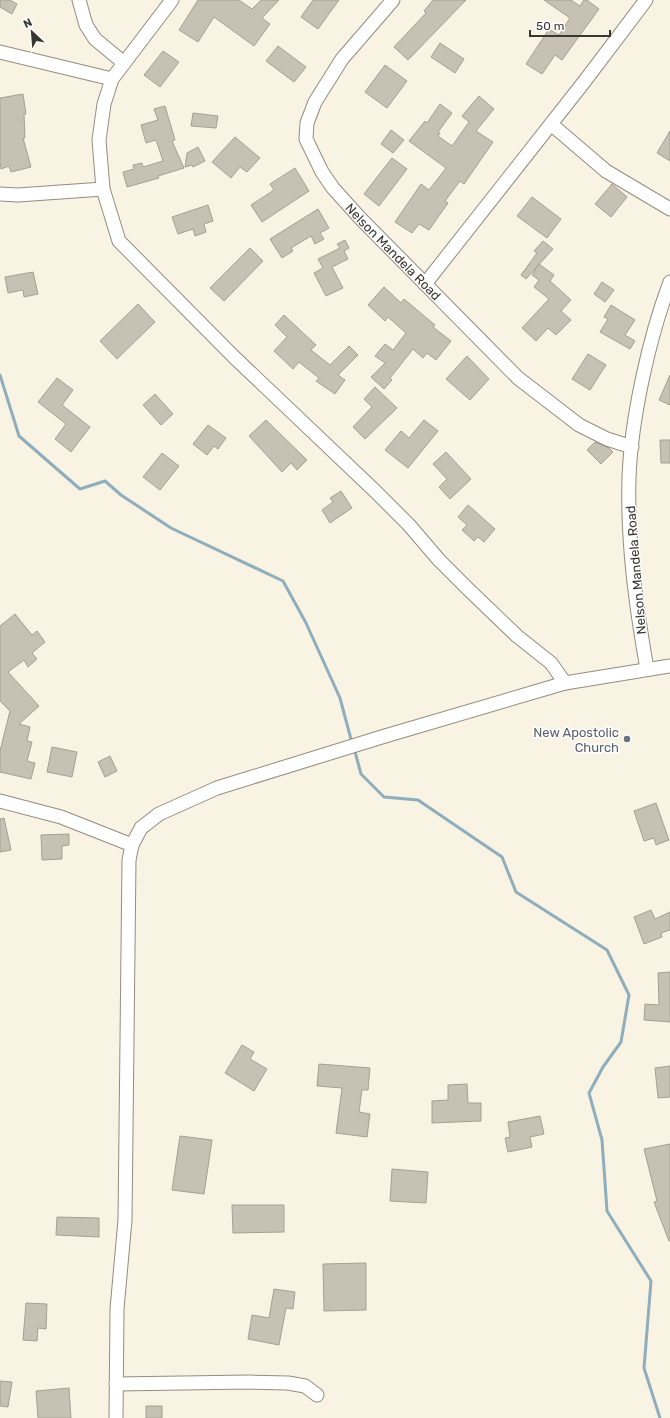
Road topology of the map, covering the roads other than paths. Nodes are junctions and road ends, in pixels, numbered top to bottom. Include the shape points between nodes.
1 (79, 0) edge
2 (172, 0) edge
3 (393, 0) edge
4 (646, 0) edge
5 (0, 52) edge
6 (124, 63) junction
7 (112, 79) junction
8 (550, 124) junction
9 (103, 189) junction
10 (0, 194) edge
11 (670, 209) edge
12 (670, 282) edge
13 (425, 284) junction
14 (632, 447) junction
15 (670, 666) edge
16 (647, 669) junction
17 (565, 683) junction
18 (0, 801) edge
19 (132, 845) junction
20 (116, 1384) junction
21 (317, 1395) dead end
22 (116, 1418) edge

1 - 6 street via 86,25 95,39
2 - 6 street
3 - 13 street, Nelson Mandela Road via 329,77 314,102 307,123 306,139 333,188
4 - 8 street
5 - 7 street
6 - 7 street
7 - 9 street via 104,104 99,140
8 - 11 street via 606,171
8 - 13 street
9 - 10 street
9 - 17 street via 114,230 126,250 320,440 375,490 439,560 516,636 551,663
12 - 14 street, Nelson Mandela Road via 645,370
13 - 14 street, Nelson Mandela Road via 518,378 579,425
14 - 16 street, Nelson Mandela Road via 629,478 630,536
15 - 16 street
16 - 17 street
17 - 19 street via 217,788 159,814 141,828
18 - 19 street via 61,817
19 - 20 street via 125,1220 117,1309
20 - 21 street via 288,1383 305,1386
20 - 22 street

